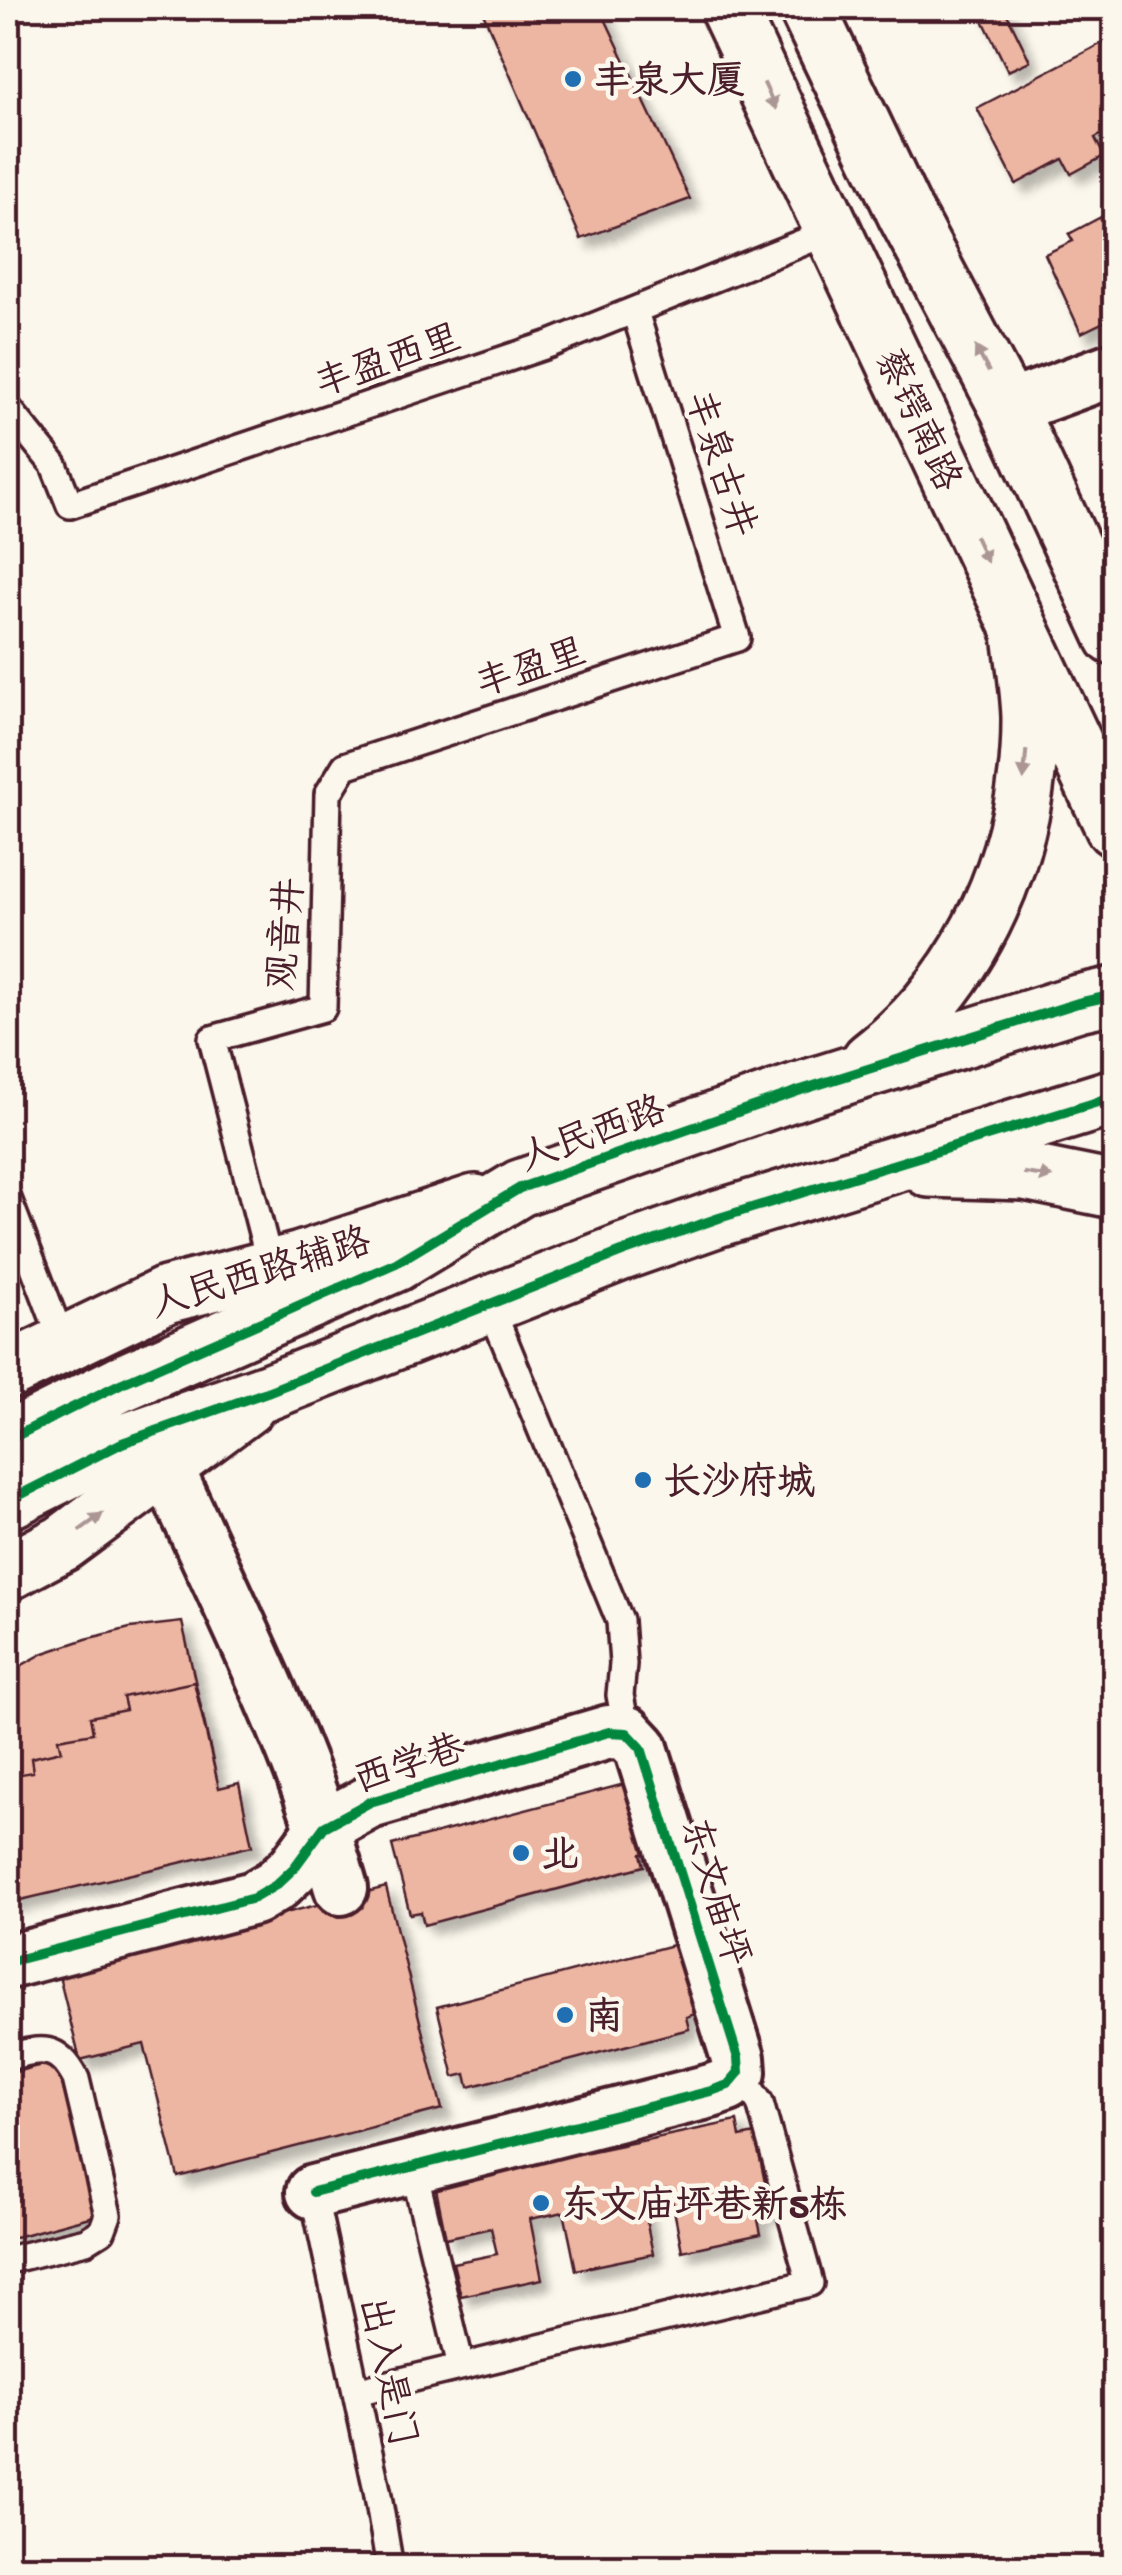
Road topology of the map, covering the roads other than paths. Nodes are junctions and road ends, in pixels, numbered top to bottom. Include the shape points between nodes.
1 (728, 8) edge
2 (807, 8) edge
3 (834, 230) junction
4 (634, 312) junction
5 (1114, 369) edge
6 (8, 408) edge
7 (1008, 408) junction
8 (1020, 633) junction
9 (1114, 636) edge
10 (738, 638) joint
11 (345, 766) joint
12 (1114, 828) edge
13 (1114, 994) edge
14 (854, 1073) junction
15 (1114, 1097) edge
16 (871, 1170) junction
17 (520, 1188) junction
18 (1114, 1190) edge
19 (8, 1199) edge
20 (270, 1268) junction
21 (488, 1303) junction
22 (62, 1343) junction
23 (8, 1370) edge
24 (267, 1392) junction
25 (8, 1440) edge
26 (166, 1466) junction
27 (8, 1500) edge
28 (8, 1572) edge
29 (627, 1733) junction
30 (324, 1827) junction
31 (341, 1888) dead end
32 (8, 1962) edge
33 (8, 2057) edge
34 (738, 2072) junction
35 (413, 2167) junction
36 (313, 2192) joint
37 (8, 2260) edge
38 (461, 2366) junction
39 (356, 2392) junction
40 (390, 2568) edge

1 -> 3 main road, 蔡锷南路
7 -> 2 main road
3 - 4 lane, 丰盈西里
3 -> 8 main road, 蔡锷南路
4 - 6 lane, 丰盈西里 via 70,505 54,464
4 - 10 lane, 丰泉古井
5 - 7 street
7 - 9 main road
8 - 12 main road, 蔡锷南路
8 -> 14 main road via 1030,717 1022,800 1002,880 979,934 946,983 917,1019
10 - 11 lane, 丰盈里
11 - 20 lane, 观音井 via 328,794 322,1008 212,1039
13 - 14 main road, 人民西路
14 - 17 main road, 人民西路
15 - 16 main road
16 -> 18 main road via 1025,1172
16 - 21 main road
17 - 20 main road, 人民西路辅路
17 - 25 main road, 人民西路 via 396,1262
19 - 22 lane
20 - 22 main road, 人民西路辅路 via 166,1295
21 - 24 main road
21 - 29 lane, 东文庙坪 via 620,1621
22 - 23 main road, 人民西路辅路
24 - 26 main road
24 - 27 main road via 122,1442
28 -> 26 main road via 63,1543
26 - 30 street
29 - 30 street, 西学巷 via 609,1732 370,1802
29 - 34 street, 东文庙坪 via 641,1748
30 - 31 street
30 - 32 street, 西学巷 via 294,1868 254,1898
33 - 37 lane via 52,2051 67,2062 108,2215 102,2231 86,2240
34 - 35 street via 711,2091
34 - 38 lane, 东文庙坪 via 760,2103 810,2283
35 - 36 street
35 - 38 lane
36 - 39 lane, 出入是门
38 - 39 lane
39 - 40 lane, 出入是门

